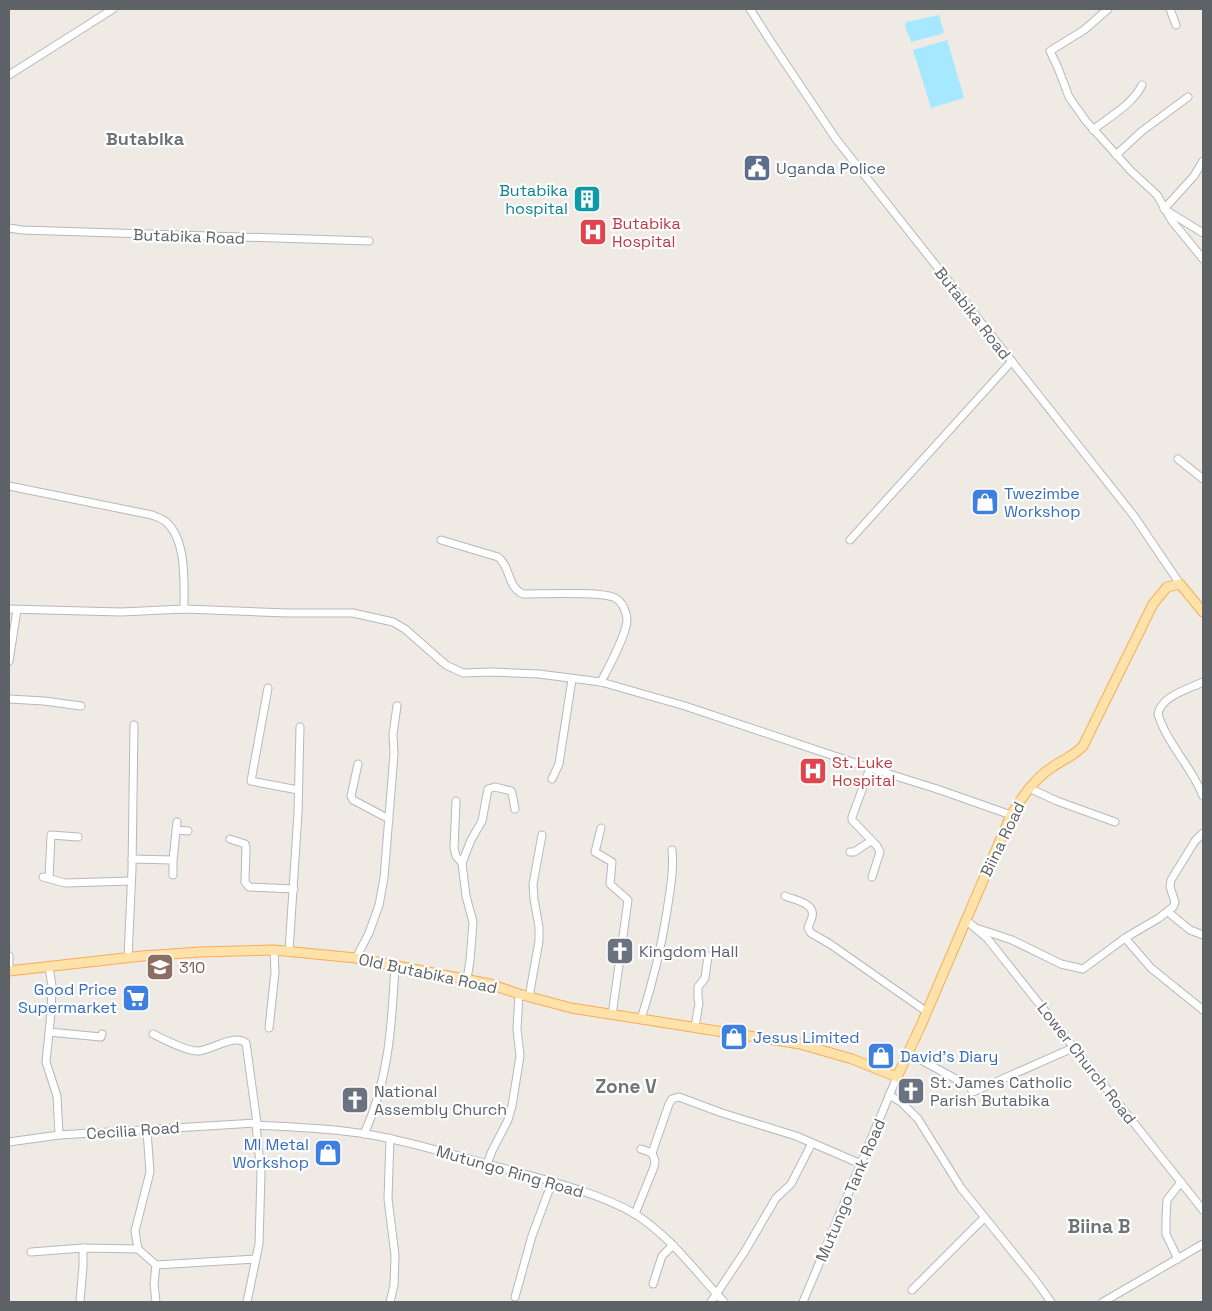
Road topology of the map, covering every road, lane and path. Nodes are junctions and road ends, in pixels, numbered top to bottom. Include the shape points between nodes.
1 (113, 9) edge
2 (750, 9) edge
3 (1108, 9) edge
4 (1170, 9) edge
5 (1176, 25) dead end
6 (9, 75) edge
7 (1142, 85) dead end
8 (1188, 97) dead end
9 (1093, 130) junction
10 (1116, 154) junction
11 (1203, 161) edge
12 (1164, 209) junction
13 (9, 228) edge
14 (1203, 233) edge
15 (369, 241) dead end
16 (1203, 259) edge
17 (1012, 361) junction
18 (1178, 459) dead end
19 (1203, 480) edge
20 (9, 486) edge
21 (441, 540) dead end
22 (850, 540) dead end
23 (1180, 584) junction
24 (13, 609) edge
25 (184, 609) junction
26 (1203, 612) edge
27 (9, 661) edge
28 (572, 679) junction
29 (601, 682) junction
30 (1203, 682) edge
31 (268, 688) dead end
32 (9, 699) edge
33 (81, 706) dead end
34 (398, 706) dead end
35 (134, 724) dead end
36 (300, 727) dead end
37 (358, 764) dead end
38 (870, 768) junction
39 (552, 779) dead end
40 (1029, 788) junction
41 (298, 790) junction
42 (1203, 796) edge
43 (456, 801) dead end
44 (515, 808) dead end
45 (1010, 815) junction
46 (390, 819) junction
47 (177, 822) dead end
48 (1114, 822) dead end
49 (601, 828) dead end
50 (176, 830) junction
51 (188, 832) dead end
52 (1203, 833) edge
53 (542, 835) dead end
54 (78, 836) dead end
55 (230, 839) dead end
56 (871, 841) junction
57 (672, 850) dead end
58 (850, 852) dead end
59 (132, 859) junction
60 (173, 860) junction
61 (462, 864) junction
62 (172, 875) dead end
63 (872, 877) dead end
64 (131, 881) junction
65 (294, 889) junction
66 (785, 896) dead end
67 (1168, 912) junction
68 (966, 920) junction
69 (977, 929) junction
70 (1203, 935) edge
71 (1125, 938) junction
72 (274, 950) junction
73 (289, 951) junction
74 (9, 956) edge
75 (708, 956) dead end
76 (128, 958) junction
77 (356, 958) junction
78 (395, 965) junction
79 (48, 967) junction
80 (9, 969) edge
81 (467, 979) junction
82 (519, 994) junction
83 (529, 997) junction
84 (1203, 1010) edge
85 (927, 1012) junction
86 (612, 1015) junction
87 (641, 1019) junction
88 (695, 1027) junction
89 (269, 1028) dead end
90 (49, 1032) junction
91 (102, 1034) dead end
92 (153, 1034) dead end
93 (1075, 1048) junction
94 (908, 1053) junction
95 (897, 1077) junction
96 (889, 1095) junction
97 (256, 1124) junction
98 (146, 1131) junction
99 (364, 1134) junction
100 (59, 1135) junction
101 (390, 1138) junction
102 (9, 1142) edge
103 (812, 1143) junction
104 (641, 1149) dead end
105 (652, 1153) junction
106 (487, 1164) junction
107 (861, 1164) junction
108 (552, 1182) junction
109 (1181, 1182) junction
110 (1203, 1210) edge
111 (635, 1214) junction
112 (984, 1218) junction
113 (1203, 1244) edge
114 (673, 1245) junction
115 (83, 1248) junction
116 (138, 1249) junction
117 (31, 1252) dead end
118 (256, 1259) junction
119 (1178, 1259) junction
120 (156, 1265) junction
121 (653, 1284) dead end
122 (912, 1290) dead end
123 (717, 1295) junction
124 (515, 1297) dead end
125 (80, 1302) edge
126 (156, 1302) edge
127 (247, 1302) edge
128 (390, 1302) edge
129 (711, 1302) edge
130 (724, 1302) edge
131 (803, 1302) edge
132 (1051, 1302) edge
133 (1103, 1302) edge

1 - 6 street
2 - 17 street, Butabika Road via 836,139
3 - 9 street via 1084,30 1050,51 1069,97
4 - 5 street
7 - 9 street via 1124,106
8 - 10 street
9 - 10 street
10 - 12 street via 1157,195
11 - 12 street
12 - 14 street
12 - 16 street
13 - 15 street, Butabika Road
17 - 22 street
17 - 23 street, Butabika Road via 1134,516
18 - 19 street
20 - 25 street via 152,515 166,521 181,547
21 - 29 street via 498,557 503,561 513,588 523,594 607,595 620,601 626,611 626,625
23 - 26 main road, Butabika Road
23 - 40 main road, Biina Road via 1166,587 1153,604 1084,746 1050,768
24 - 25 street via 121,612
24 - 27 street
25 - 28 street via 354,613 393,622 446,665 463,673 539,674
28 - 29 street
28 - 39 street via 559,764
29 - 38 street via 685,706
30 - 42 street via 1166,700 1158,714
31 - 41 street via 251,781
32 - 33 street
34 - 46 street via 393,734
35 - 59 street
36 - 41 street
37 - 46 street via 350,796
38 - 45 street
38 - 56 street via 852,820
40 - 45 main road, Biina Road
40 - 48 street
41 - 65 street
43 - 61 street via 454,848
44 - 61 street via 511,791 488,789 482,820
45 - 68 main road, Biina Road
46 - 77 street via 379,905
47 - 50 street
49 - 86 street via 595,852 612,862 610,884 628,900
50 - 51 street
50 - 60 street
52 - 67 street via 1171,880 1175,902
53 - 83 street via 533,884 539,941
54 - 64 street via 51,835 46,878 65,883
55 - 65 street via 245,844 245,882 249,887
56 - 58 street
56 - 63 street via 880,852
57 - 87 street via 672,879 662,943
59 - 60 street
59 - 64 street
60 - 62 street
61 - 81 street via 473,922
64 - 76 street
65 - 73 street
66 - 85 street via 808,904 813,915 808,928 811,934
67 - 70 street via 1190,930
67 - 71 street
68 - 69 street, Lower Church Road
68 - 85 main road, Biina Road
69 - 71 street via 1012,940 1078,969 1083,969
69 - 93 street, Lower Church Road
71 - 84 street via 1151,968
72 - 73 main road, Old Butabika Road
72 - 76 main road, Old Butabika Road
72 - 89 street
73 - 77 main road, Old Butabika Road
74 - 80 street
75 - 88 street via 705,978 698,987
76 - 79 main road, Old Butabika Road
77 - 78 main road, Old Butabika Road
78 - 81 main road, Old Butabika Road
78 - 99 street via 392,1026 386,1064 373,1115
79 - 80 main road, Old Butabika Road
79 - 90 street via 52,986
81 - 82 main road, Old Butabika Road
82 - 83 main road, Old Butabika Road
82 - 106 street via 517,1030 520,1056 512,1106
83 - 86 main road, Old Butabika Road
85 - 94 main road, Biina Road
86 - 87 main road, Old Butabika Road
87 - 88 main road, Old Butabika Road
88 - 95 main road, Old Butabika Road via 814,1047
90 - 91 street via 101,1037
90 - 100 street via 46,1062 56,1096
92 - 97 street via 196,1052 237,1039 244,1041
93 - 94 street via 972,1092 969,1086
93 - 109 street, Lower Church Road
94 - 95 main road, Biina Road
95 - 96 street, Mutungo Tank Road
96 - 107 street, Mutungo Tank Road
96 - 112 street via 918,1119 956,1181
97 - 98 street, Cecilia Road
97 - 99 street, Mutungo Ring Road
97 - 118 street via 262,1191
98 - 100 street, Cecilia Road
98 - 116 street via 150,1172 135,1231
99 - 101 street, Mutungo Ring Road
100 - 102 street, Cecilia Road
101 - 106 street, Mutungo Ring Road
101 - 128 street via 388,1199 395,1255
103 - 105 street via 679,1097 669,1104
103 - 107 street
103 - 123 street via 790,1184 776,1198
104 - 105 street
105 - 111 street via 654,1167
106 - 108 street, Mutungo Ring Road
107 - 131 street, Mutungo Tank Road
108 - 111 street, Mutungo Ring Road
108 - 124 street
109 - 110 street, Lower Church Road
109 - 119 street via 1167,1200 1166,1218 1166,1234
111 - 114 street, Mutungo Ring Road
112 - 122 street
112 - 132 street
113 - 119 street
114 - 121 street via 662,1256
114 - 123 street, Mutungo Ring Road
115 - 116 street
115 - 117 street
115 - 125 street
116 - 120 street
118 - 120 street
118 - 127 street
119 - 133 street
120 - 126 street
123 - 129 street
123 - 130 street, Mutungo Ring Road

